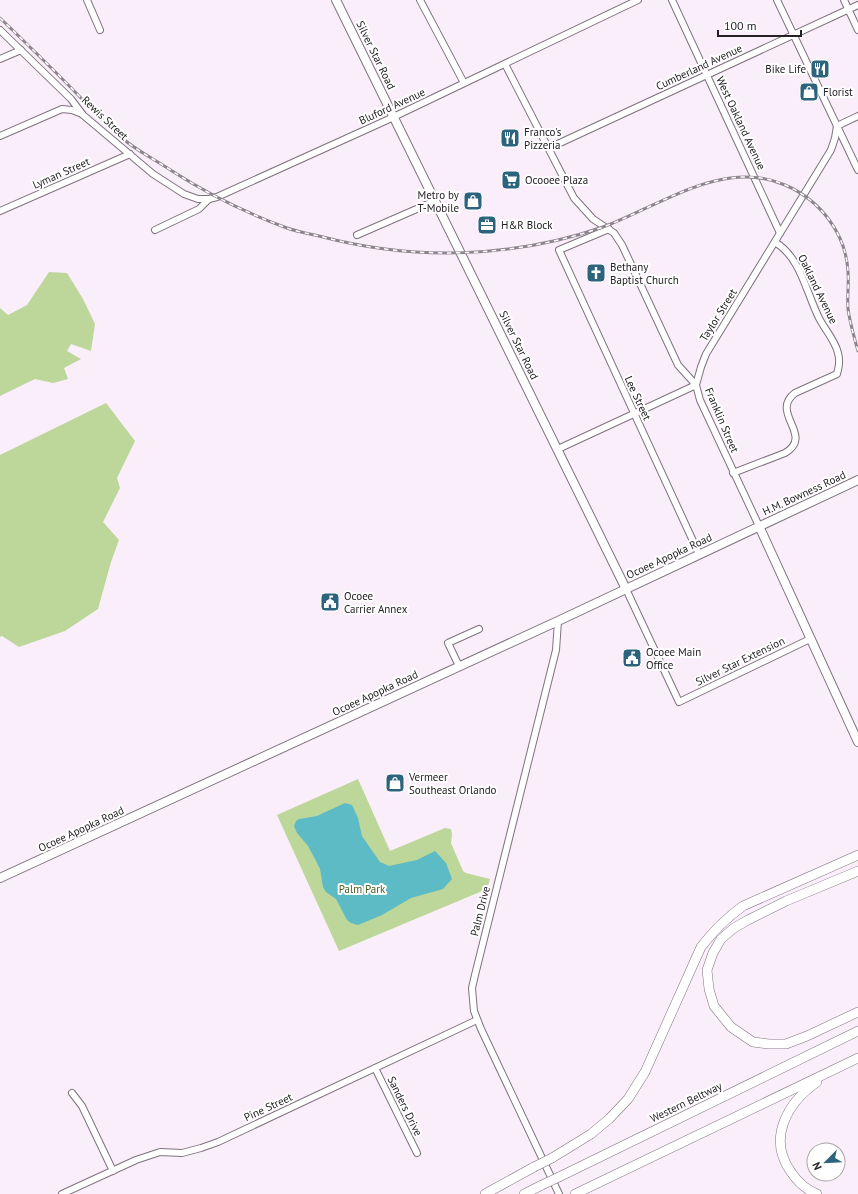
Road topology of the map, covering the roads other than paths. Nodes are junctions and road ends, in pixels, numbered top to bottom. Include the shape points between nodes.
1 (88, 0) edge
2 (336, 0) edge
3 (420, 0) edge
4 (638, 0) edge
5 (672, 0) edge
6 (777, 0) edge
7 (844, 0) edge
8 (858, 5) edge
9 (848, 9) junction
10 (0, 30) edge
11 (100, 30) dead end
12 (858, 30) edge
13 (794, 34) junction
14 (21, 50) junction
15 (0, 59) edge
16 (505, 64) junction
17 (707, 75) junction
18 (464, 83) junction
19 (84, 115) junction
20 (858, 116) edge
21 (394, 117) junction
22 (836, 124) junction
23 (0, 136) edge
24 (549, 148) junction
25 (130, 154) junction
26 (858, 170) edge
27 (210, 199) junction
28 (436, 201) junction
29 (0, 211) edge
30 (609, 229) junction
31 (155, 230) dead end
32 (780, 233) junction
33 (357, 235) dead end
34 (775, 242) junction
35 (696, 385) junction
36 (634, 414) junction
37 (558, 449) junction
38 (733, 473) junction
39 (858, 480) edge
40 (759, 526) junction
41 (698, 554) junction
42 (626, 589) junction
43 (558, 621) junction
44 (479, 629) dead end
45 (810, 639) junction
46 (459, 666) junction
47 (679, 702) joint
48 (858, 742) edge
49 (858, 855) edge
50 (858, 871) edge
51 (0, 878) edge
52 (858, 1012) edge
53 (477, 1020) junction
54 (858, 1031) edge
55 (858, 1058) edge
56 (375, 1068) junction
57 (837, 1068) junction
58 (72, 1094) dead end
59 (417, 1153) dead end
60 (113, 1170) junction
61 (62, 1194) edge
62 (485, 1194) edge
63 (524, 1194) edge
64 (559, 1194) edge
65 (575, 1194) edge
66 (817, 1194) edge

1 - 11 street
2 - 21 main road, Silver Star Road
3 - 18 street
4 - 16 street, Bluford Avenue
5 - 17 street, West Oakland Avenue
6 - 13 street
7 - 9 street
8 - 9 street, Cumberland Avenue
9 - 12 street
9 - 13 street, Cumberland Avenue
10 - 14 street, Rewis Street
13 - 17 street, Cumberland Avenue
13 - 22 street
14 - 15 street
14 - 19 street, Rewis Street
16 - 18 street, Bluford Avenue
16 - 24 street, Franklin Street
17 - 24 street, Cumberland Avenue
17 - 32 street, West Oakland Avenue
18 - 21 street, Bluford Avenue
19 - 23 street via 62,109
19 - 25 street, Rewis Street
20 - 22 street
21 - 27 street, Bluford Avenue
21 - 28 main road, Silver Star Road
22 - 26 street
22 - 32 street, Taylor Street via 836,138 831,150
24 - 30 street, Franklin Street via 574,198 593,220
25 - 27 street, Rewis Street via 152,174 184,194 198,199
25 - 29 street, Lyman Street
27 - 31 street, Bluford Avenue via 199,209
28 - 33 street
28 - 37 main road, Silver Star Road
30 - 35 street, Franklin Street via 622,245 678,365
30 - 36 street, Lee Street via 559,250
32 - 34 street, Taylor Street
34 - 35 street, Taylor Street via 706,354
34 - 38 street, Oakland Avenue via 790,254 797,266 820,319 834,341 840,364 837,374 794,393 787,402 787,411 797,438 792,449
35 - 36 street
35 - 38 street, Franklin Street via 700,400
36 - 37 street
36 - 41 street, Lee Street
37 - 42 main road, Silver Star Road
38 - 40 street, Franklin Street
39 - 40 main road, H.M. Bowness Road
40 - 41 main road, Ocoee Apopka Road
40 - 45 main road, Franklin Street
41 - 42 main road, Ocoee Apopka Road
42 - 43 main road, Ocoee Apopka Road
42 - 47 street, Silver Star Road
43 - 46 main road, Ocoee Apopka Road
43 - 53 street, Palm Drive via 556,650 474,975 472,988
44 - 46 street via 448,643
45 - 47 street, Silver Star Extension
45 - 48 main road, Franklin Street
46 - 51 main road, Ocoee Apopka Road
49 - 62 highway, bridge via 743,906 726,918 701,947 645,1072 628,1099 610,1119 591,1134
50 - 52 highway via 734,928 721,939 706,970 714,1006 731,1027 753,1042 786,1044
53 - 56 street, Pine Street
53 - 64 street, Palm Drive
54 - 63 highway, Western Beltway, bridge
55 - 57 highway
56 - 59 street, Sanders Drive
56 - 60 street, Pine Street via 207,1146 182,1153 160,1152
57 - 65 highway
57 - 66 highway via 807,1089 792,1106 783,1121 779,1142 785,1165 795,1179
58 - 60 street via 82,1106
60 - 61 street, Pine Street

